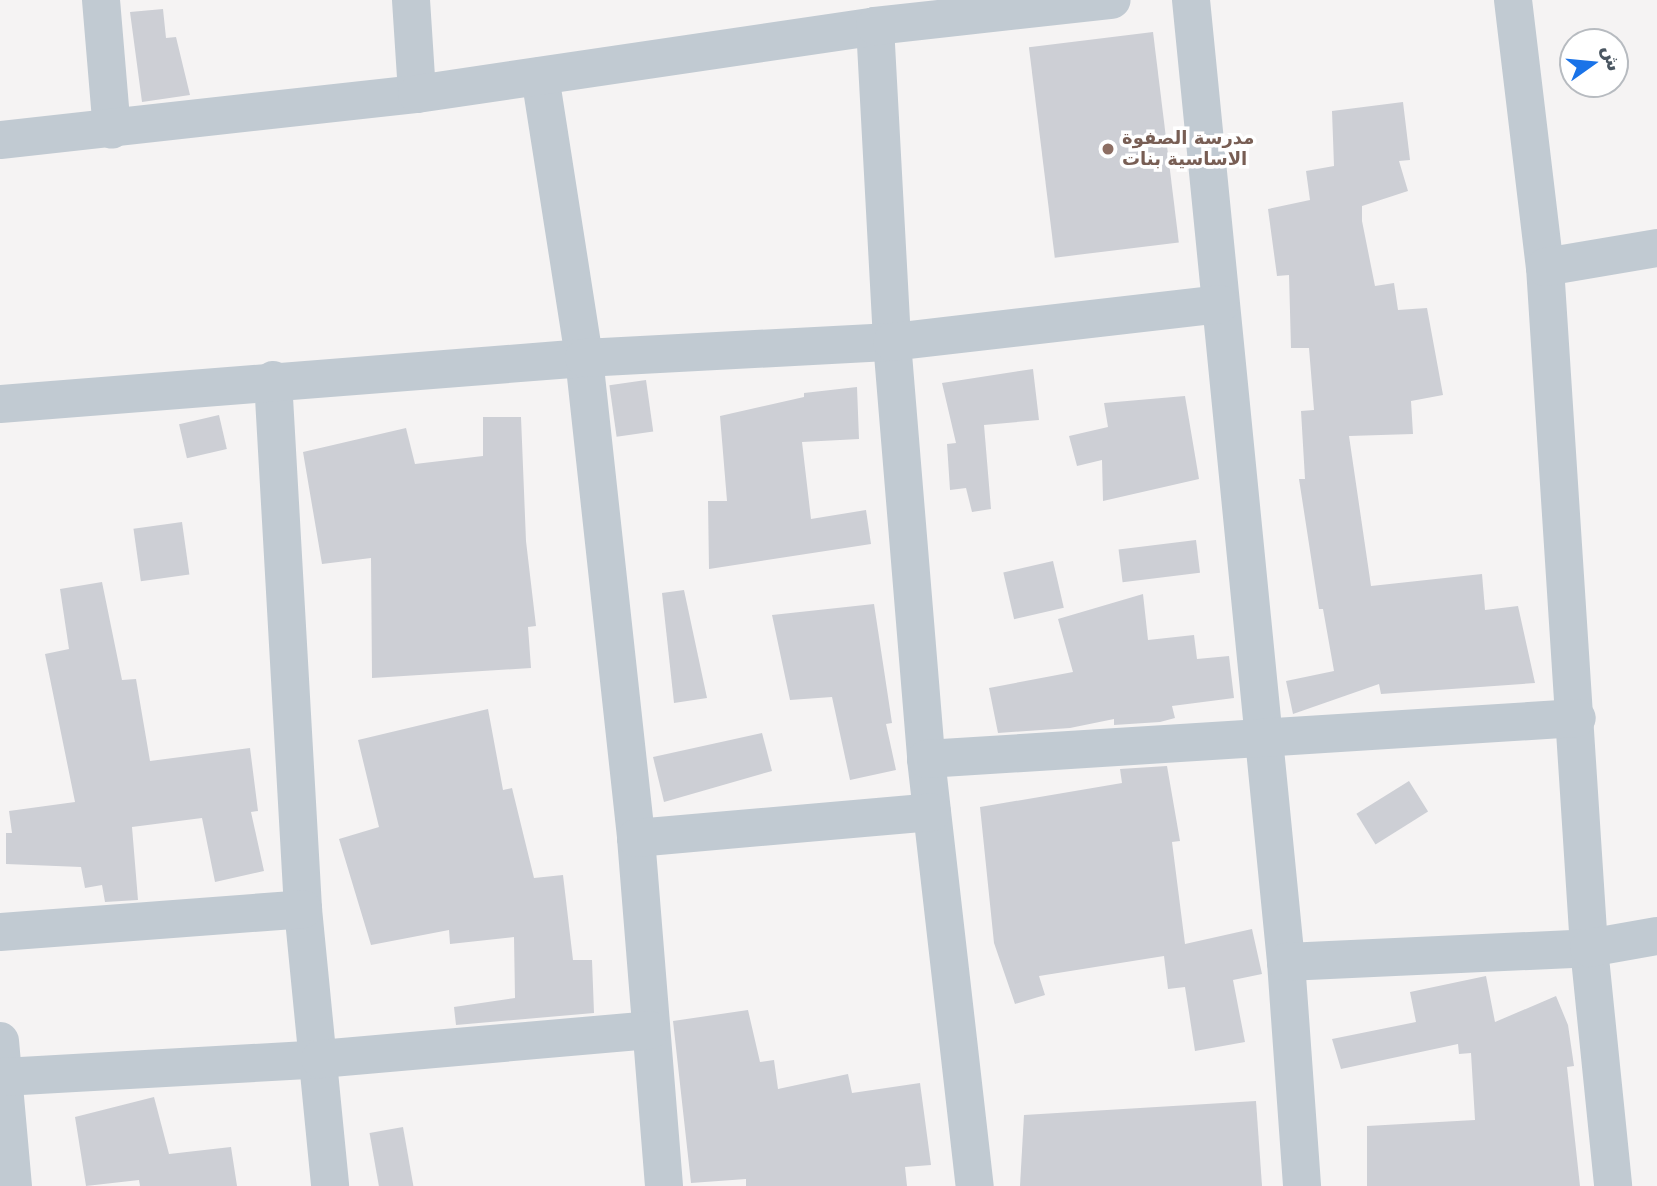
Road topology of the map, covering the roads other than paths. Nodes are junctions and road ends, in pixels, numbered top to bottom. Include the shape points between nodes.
1 (101, 0) edge
2 (411, 0) edge
3 (1112, 0) edge
4 (1191, 0) edge
5 (1513, 0) edge
6 (876, 26) junction
7 (540, 76) junction
8 (417, 94) junction
9 (112, 130) junction
10 (0, 139) edge
11 (1657, 248) edge
12 (1545, 267) junction
13 (1220, 304) junction
14 (892, 341) junction
15 (584, 358) junction
16 (273, 380) junction
17 (0, 404) edge
18 (1577, 718) junction
19 (1265, 740) junction
20 (926, 760) junction
21 (932, 812) junction
22 (636, 838) junction
23 (303, 909) junction
24 (0, 932) edge
25 (1657, 936) edge
26 (1589, 948) junction
27 (1286, 962) junction
28 (650, 1030) junction
29 (1, 1059) edge
30 (320, 1059) junction
31 (13, 1186) edge
32 (330, 1186) edge
33 (664, 1186) edge
34 (975, 1186) edge
35 (1302, 1186) edge
36 (1613, 1186) edge

1 - 9 street
2 - 8 street
3 - 6 street
4 - 13 street
5 - 12 street
6 - 7 street
6 - 14 street
7 - 8 street
7 - 15 street
8 - 9 street
9 - 10 street
11 - 12 street
12 - 18 street
13 - 14 street
13 - 19 street
14 - 15 street
14 - 20 street
15 - 16 street
15 - 22 street
16 - 17 street
16 - 23 street
18 - 19 street
18 - 26 street
19 - 20 street
19 - 27 street
20 - 21 street
21 - 22 street
21 - 34 street
22 - 28 street
23 - 24 street
23 - 30 street
25 - 26 street
26 - 27 street
26 - 36 street
27 - 35 street
28 - 30 street
28 - 33 street
29 - 30 street
29 - 31 street
30 - 32 street

